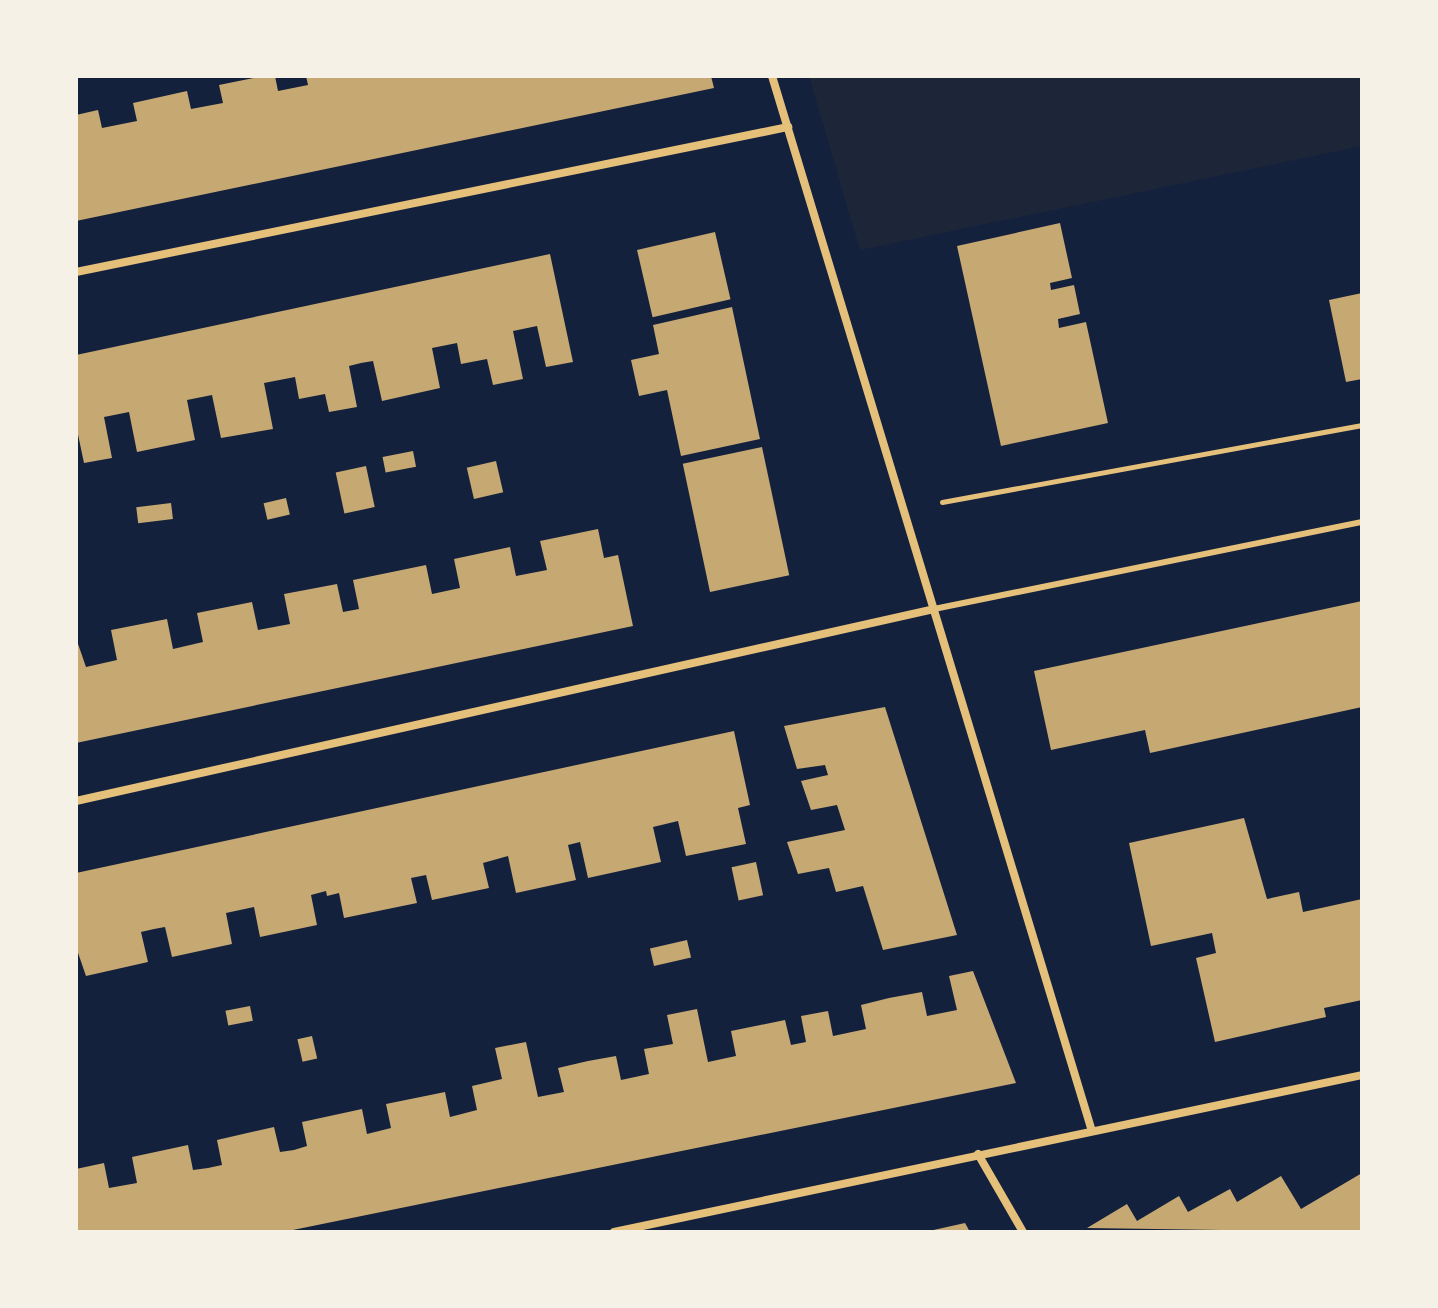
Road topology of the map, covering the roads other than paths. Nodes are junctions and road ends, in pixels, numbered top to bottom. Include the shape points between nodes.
1 (772, 76) edge
2 (788, 127) junction
3 (76, 272) edge
4 (1362, 522) edge
5 (934, 609) junction
6 (76, 801) edge
7 (1362, 1075) edge
8 (1092, 1131) junction
9 (978, 1154) junction
10 (614, 1232) edge
11 (1023, 1232) edge

1 - 2 street
2 - 3 street
2 - 5 street
4 - 5 lane
5 - 6 street
5 - 8 street
7 - 8 street
8 - 9 street
9 - 10 street
9 - 11 street

